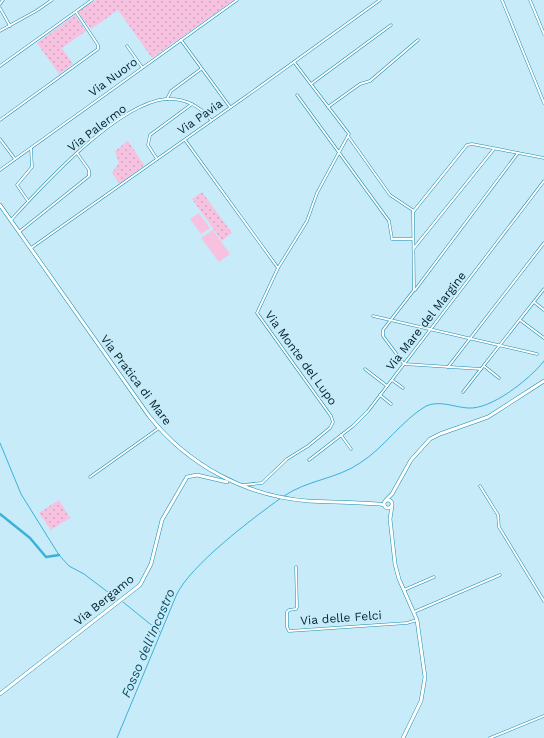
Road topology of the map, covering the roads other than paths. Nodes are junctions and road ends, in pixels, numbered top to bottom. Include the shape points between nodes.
1 (3, 0) edge
2 (52, 0) edge
3 (92, 0) edge
4 (237, 0) edge
5 (380, 0) edge
6 (502, 0) edge
7 (530, 0) edge
8 (0, 4) edge
9 (0, 8) edge
10 (76, 12) junction
11 (391, 25) dead end
12 (10, 26) junction
13 (0, 31) edge
14 (544, 34) edge
15 (182, 40) junction
16 (418, 40) dead end
17 (127, 46) dead end
18 (294, 62) junction
19 (0, 66) edge
20 (142, 67) junction
21 (201, 68) junction
22 (311, 84) junction
23 (297, 95) dead end
24 (166, 99) junction
25 (192, 103) junction
26 (544, 103) edge
27 (230, 107) junction
28 (328, 107) junction
29 (0, 120) edge
30 (211, 120) junction
31 (348, 136) junction
32 (0, 139) edge
33 (184, 140) junction
34 (31, 148) junction
35 (494, 148) junction
36 (339, 152) junction
37 (77, 153) junction
38 (518, 153) junction
39 (544, 158) edge
40 (15, 159) junction
41 (157, 159) junction
42 (0, 170) edge
43 (544, 181) edge
44 (28, 201) junction
45 (0, 205) edge
46 (414, 211) junction
47 (11, 220) junction
48 (19, 232) junction
49 (413, 239) junction
50 (544, 243) edge
51 (31, 248) junction
52 (413, 249) junction
53 (278, 268) junction
54 (544, 289) edge
55 (414, 290) junction
56 (534, 302) junction
57 (544, 310) edge
58 (373, 316) dead end
59 (392, 320) junction
60 (520, 320) junction
61 (431, 329) junction
62 (472, 338) junction
63 (544, 338) edge
64 (501, 345) junction
65 (537, 354) dead end
66 (404, 364) junction
67 (484, 366) junction
68 (448, 367) junction
69 (366, 369) dead end
70 (482, 369) junction
71 (499, 378) dead end
72 (392, 380) junction
73 (544, 381) edge
74 (387, 386) junction
75 (403, 388) dead end
76 (463, 392) dead end
77 (380, 395) junction
78 (391, 404) dead end
79 (159, 428) junction
80 (341, 435) junction
81 (351, 449) dead end
82 (309, 460) dead end
83 (90, 477) dead end
84 (242, 486) junction
85 (480, 486) dead end
86 (392, 494) junction
87 (392, 501) junction
88 (385, 504) junction
89 (392, 506) junction
90 (390, 514) junction
91 (296, 567) dead end
92 (500, 575) dead end
93 (434, 577) dead end
94 (404, 590) junction
95 (544, 601) edge
96 (414, 612) junction
97 (417, 620) junction
98 (0, 694) edge
99 (544, 716) edge
100 (403, 738) edge
101 (490, 738) edge

1 - 8 street
2 - 12 street
3 - 10 street
4 - 15 street, Via Nuoro
5 - 18 street, Via Pavia
6 - 26 street
7 - 14 street
9 - 12 street
10 - 19 street
10 - 29 street via 98,45 98,49
11 - 22 street
12 - 13 street
15 - 20 street, Via Nuoro
15 - 21 street
16 - 28 street via 370,81 360,84
17 - 20 street
18 - 22 street
18 - 27 street, Via Pavia
20 - 34 street, Via Nuoro
21 - 24 street via 171,91
21 - 27 street
22 - 28 street
23 - 36 street
24 - 25 street, Via Palermo
24 - 37 street, Via Palermo via 127,115
25 - 30 street
25 - 41 street via 150,135 148,145
27 - 30 street, Via Pavia
28 - 31 street via 348,131
30 - 33 street, Via Pavia
31 - 36 street, Via Monte del Lupo
31 - 46 street via 391,196
32 - 40 street
33 - 41 street, Via Pavia
33 - 53 street
34 - 40 street, Via Nuoro
34 - 44 street via 32,167 17,185
35 - 38 street
35 - 46 street via 467,144
35 - 52 street
36 - 49 street via 390,222 392,239
36 - 53 street, Via Monte del Lupo via 317,193 307,221
37 - 44 street, Via Palermo
37 - 48 street via 89,176
38 - 39 street
38 - 55 street
40 - 42 street, Via Nuoro
41 - 51 street, Via Pavia
43 - 61 street, Via Mare del Margine
44 - 47 street, Via Palermo
45 - 47 street, Via Pratica di Mare
46 - 49 street
47 - 48 street, Via Pratica di Mare
48 - 51 street, Via Pratica di Mare
49 - 52 street
50 - 62 street
51 - 79 street, Via Pratica di Mare
52 - 55 street
53 - 84 street, Via Monte del Lupo via 257,310 257,316 333,422 330,428 287,460 262,483
54 - 56 street
55 - 59 street
56 - 57 street
56 - 60 street
58 - 59 street
59 - 61 street
59 - 66 street via 383,330 383,336
60 - 63 street
60 - 64 street
61 - 62 street
61 - 66 street, Via Mare del Margine
62 - 64 street
62 - 68 street
64 - 65 street
64 - 67 street
66 - 68 street
66 - 72 street, Via Mare del Margine
67 - 70 street
67 - 71 street
68 - 70 street
69 - 74 street
70 - 76 street
72 - 74 street, Via Mare del Margine
72 - 75 street
73 - 86 street via 488,417 430,439 407,467
74 - 77 street, Via Mare del Margine
77 - 78 street
77 - 80 street, Via Mare del Margine via 362,418
79 - 83 street
79 - 84 street, Via Pratica di Mare via 201,465
80 - 81 street
80 - 82 street, Via Mare del Margine
84 - 88 street, Via Pratica di Mare via 292,498
84 - 98 street, Via Bergamo via 198,475 187,477 161,522 151,564 140,584
85 - 95 street via 498,515 499,528
86 - 87 street
86 - 88 street
87 - 88 street
87 - 89 street
88 - 89 street
88 - 90 street
89 - 90 street
90 - 94 street via 394,560
91 - 97 street, Via delle Felci via 297,607 287,612 287,627 290,631 406,623
92 - 96 street
93 - 94 street
94 - 96 street
96 - 97 street
97 - 100 street via 425,685 420,703
99 - 101 street

